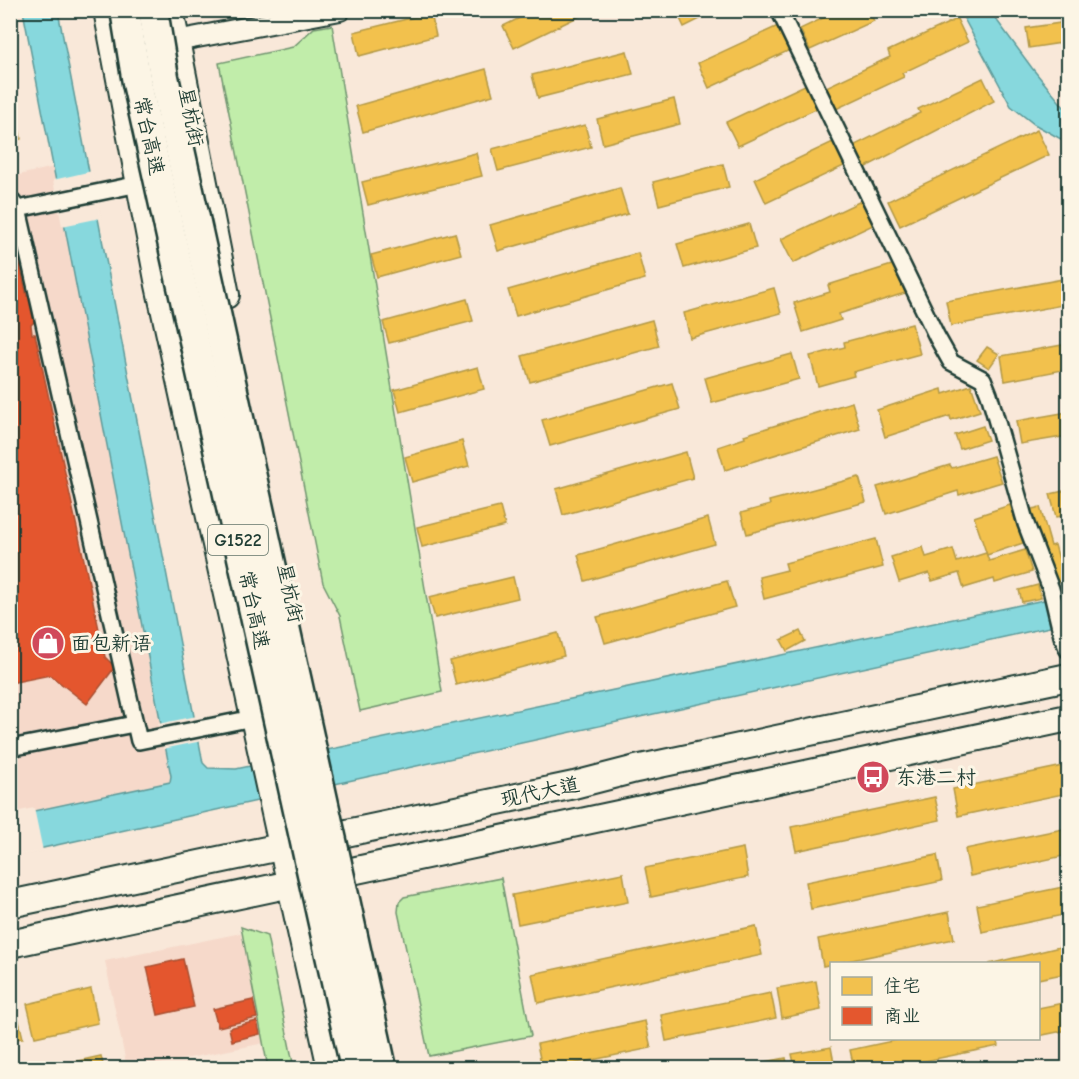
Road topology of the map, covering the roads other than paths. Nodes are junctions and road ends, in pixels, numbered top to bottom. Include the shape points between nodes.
1 (107, 10) edge
2 (125, 10) edge
3 (153, 10) edge
4 (170, 10) edge
5 (340, 10) edge
6 (779, 10) edge
7 (176, 41) junction
8 (127, 186) junction
9 (14, 204) edge
10 (1068, 651) edge
11 (1068, 677) edge
12 (253, 717) junction
13 (1068, 718) edge
14 (134, 724) junction
15 (10, 748) edge
16 (342, 832) junction
17 (281, 845) junction
18 (351, 871) junction
19 (290, 884) junction
20 (10, 904) edge
21 (10, 944) edge
22 (331, 1068) edge
23 (355, 1068) edge
24 (382, 1068) edge
25 (396, 1068) edge

1 - 8 main road
2 - 23 highway, 常台高速 / G1522, bridge via 137,83
3 - 24 highway, 常台高速 / G1522, bridge via 164,77
4 - 7 main road, 星杭街
5 - 7 street
6 - 10 street via 951,362 983,379
7 - 16 main road, 星杭街 via 233,331
8 - 9 street via 48,202
8 - 12 main road
9 - 14 street
11 - 16 main road, 现代大道
12 - 14 street via 139,741
12 - 17 main road
13 - 18 main road, 现代大道
14 - 15 street
16 - 17 main road, 现代大道
16 - 18 main road, 星杭街
17 - 19 main road
17 - 20 main road, 现代大道
18 - 19 main road, 现代大道
18 - 25 main road, 星杭街
19 - 21 main road, 现代大道
19 - 22 main road

